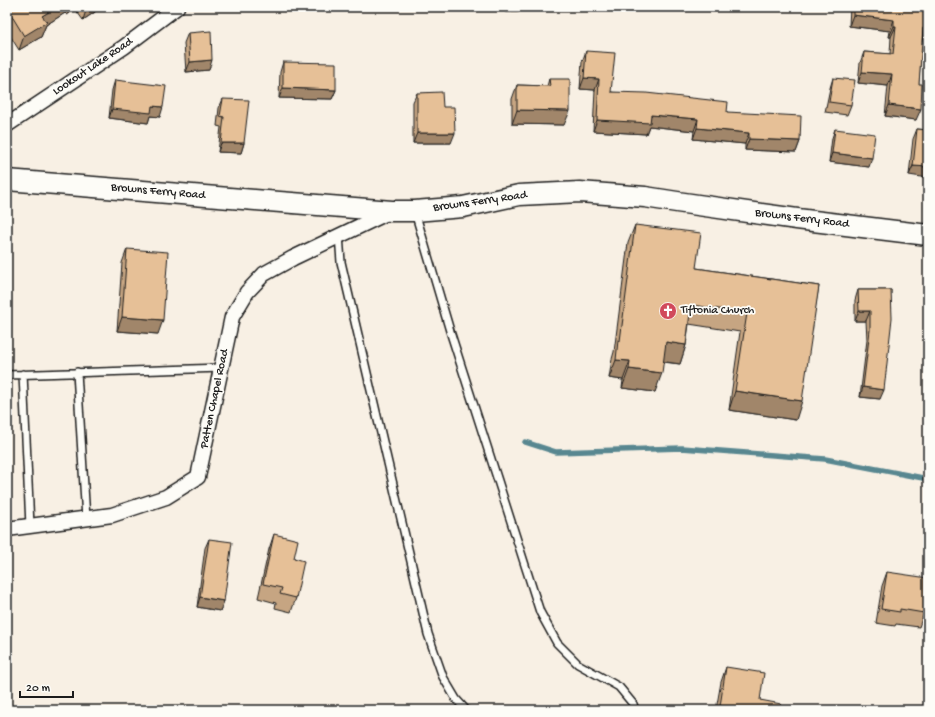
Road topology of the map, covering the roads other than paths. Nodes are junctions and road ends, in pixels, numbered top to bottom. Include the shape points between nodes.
1 (177, 7) edge
2 (7, 125) edge
3 (7, 180) edge
4 (392, 211) junction
5 (415, 211) junction
6 (339, 235) junction
7 (928, 236) edge
8 (222, 368) junction
9 (77, 372) junction
10 (23, 374) junction
11 (7, 375) edge
12 (86, 519) junction
13 (30, 526) junction
14 (7, 529) edge
15 (466, 710) edge
16 (635, 710) edge

1 - 2 street, Lookout Lake Road via 124,47
3 - 4 street, Browns Ferry Road
4 - 5 street, Browns Ferry Road
4 - 6 street, Patten Chapel Road
5 - 7 street, Browns Ferry Road via 463,207 519,195 580,192 645,197 797,220
5 - 16 lane via 450,331 540,612 557,643 578,664 619,687
6 - 8 street, Patten Chapel Road via 264,274 247,292 232,317
6 - 15 lane via 341,262 428,634 443,677
8 - 9 lane
8 - 12 street, Patten Chapel Road via 198,477 166,497 112,515
9 - 10 lane
9 - 12 lane
10 - 11 lane
10 - 13 lane
12 - 13 street, Patten Chapel Road
13 - 14 street, Patten Chapel Road

